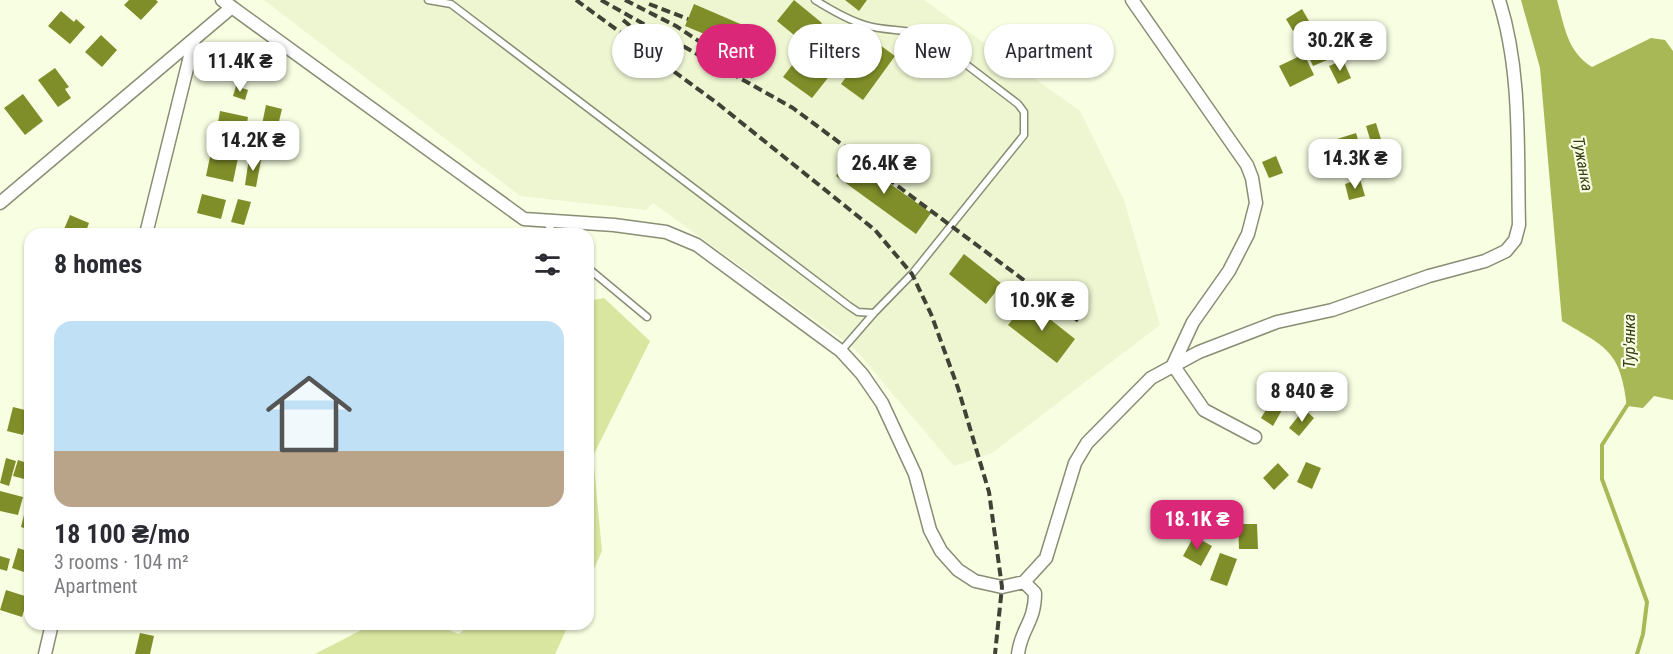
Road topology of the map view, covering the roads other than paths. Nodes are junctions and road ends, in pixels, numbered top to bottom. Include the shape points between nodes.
1 (428, 0) edge
2 (815, 0) edge
3 (1132, 0) edge
4 (1499, 0) edge
5 (227, 4) edge
6 (194, 40) junction
7 (0, 203) edge
8 (544, 220) junction
9 (147, 228) edge
10 (550, 228) edge
11 (594, 273) edge
12 (874, 313) junction
13 (647, 317) dead end
14 (841, 351) junction
15 (1173, 365) junction
16 (1255, 436) dead end
17 (1024, 582) junction
18 (51, 630) edge
19 (45, 654) edge
20 (1018, 654) edge

1 - 12 lane via 451,4 849,306 858,312
2 - 12 lane via 867,26 916,31 930,37 1024,112 1024,135 912,274
3 - 15 street via 1246,165 1256,203 1248,234 1229,271 1193,322
4 - 15 street via 1512,55 1520,225 1506,251 1332,310 1277,322
5 - 6 street
5 - 8 street via 524,219
6 - 7 street
6 - 9 street
8 - 10 lane
8 - 14 street via 666,232 697,245
11 - 13 lane
12 - 14 lane
14 - 17 street via 882,403 915,474 930,530 941,551 975,581 1002,587
15 - 16 street via 1204,411
15 - 17 street via 1151,378 1087,443 1066,485 1046,558
17 - 20 street via 1035,593 1035,604 1032,619 1020,638
18 - 19 street

